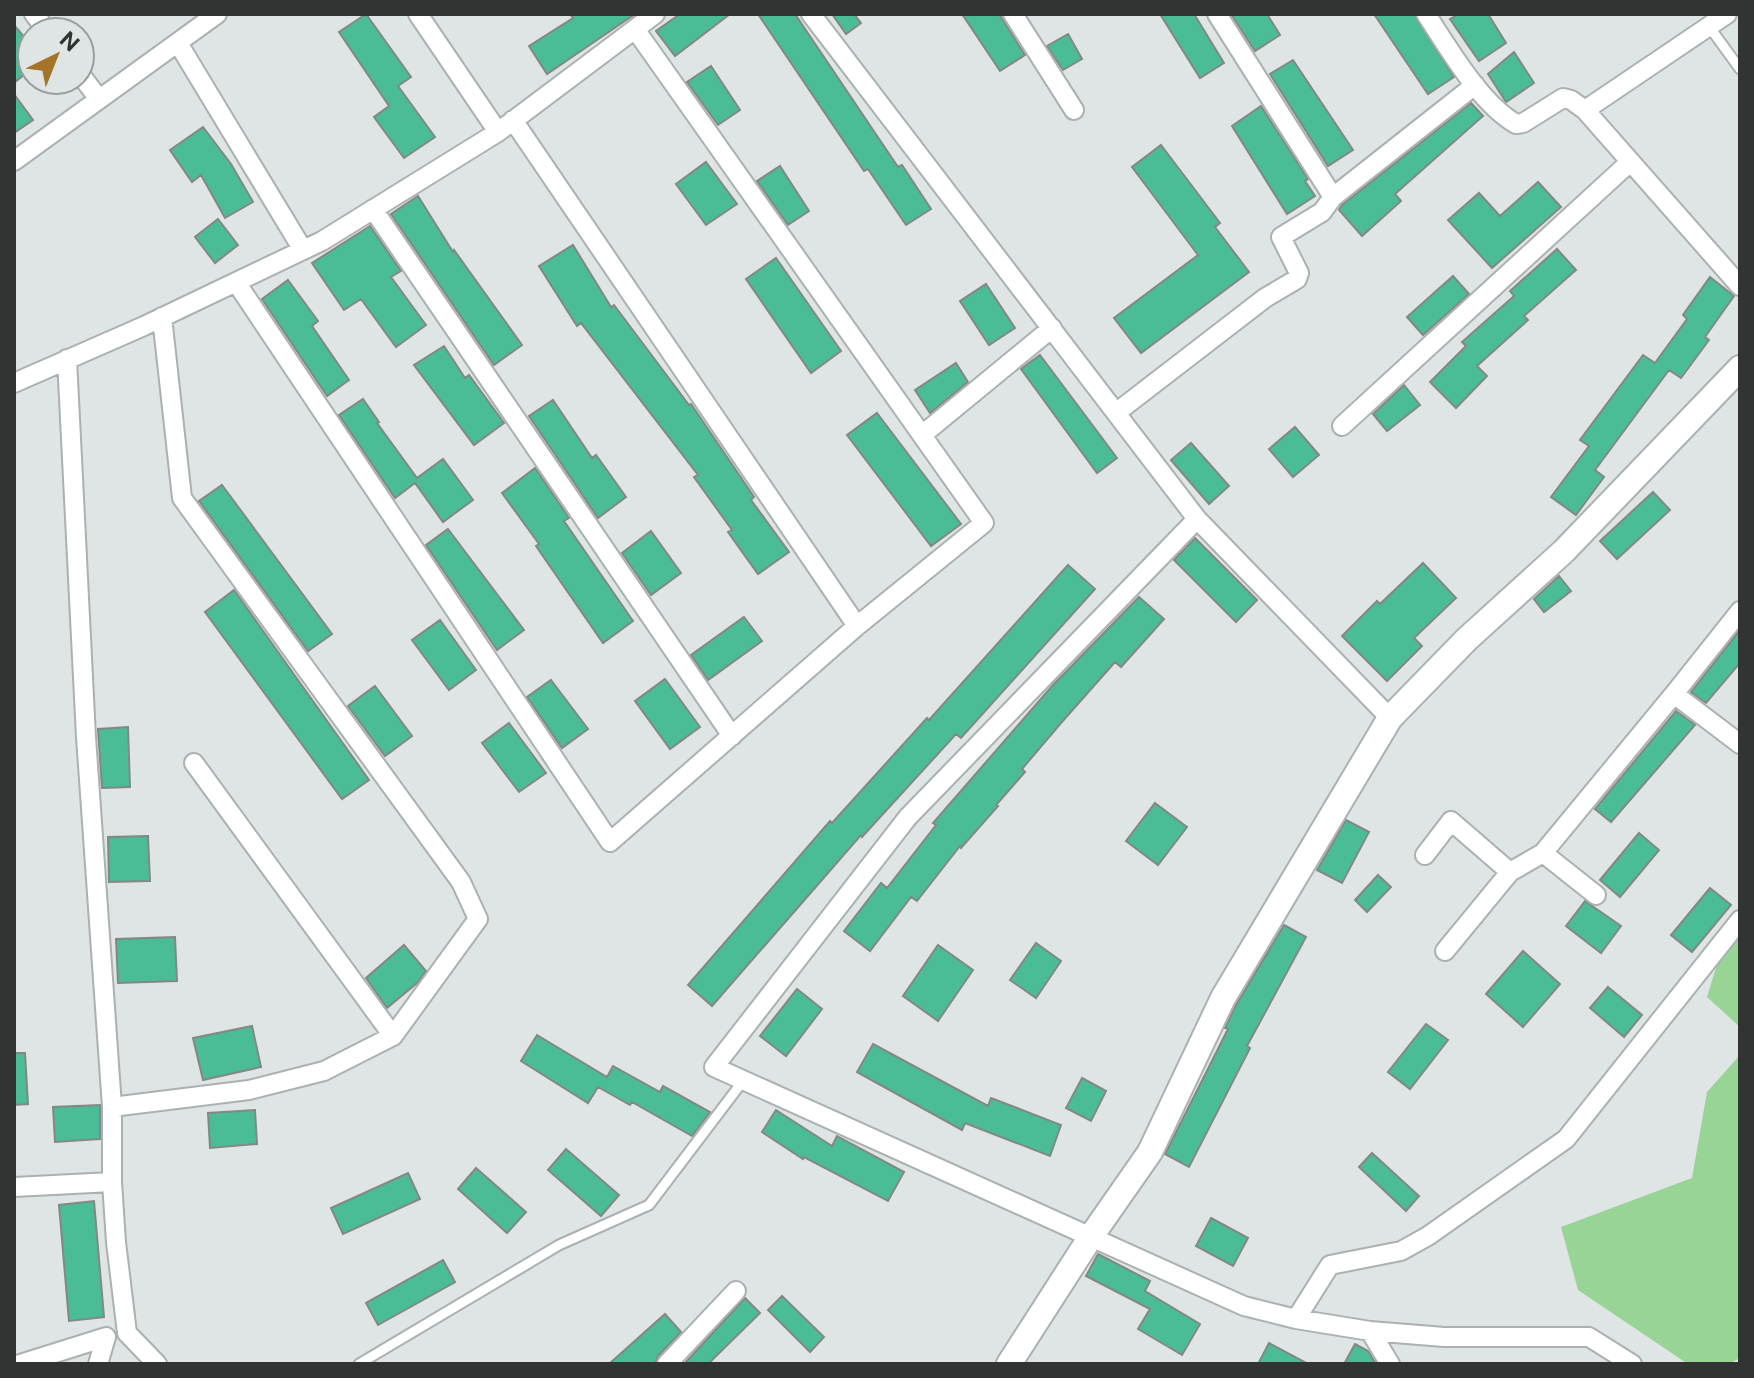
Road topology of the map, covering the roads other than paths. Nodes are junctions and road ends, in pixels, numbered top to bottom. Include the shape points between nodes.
1 (217, 14) edge
2 (418, 14) edge
3 (655, 14) edge
4 (811, 14) edge
5 (1013, 14) edge
6 (1217, 14) edge
7 (1727, 14) edge
8 (1433, 17) edge
9 (1708, 25) junction
10 (635, 29) junction
11 (178, 43) junction
12 (1740, 69) edge
13 (1475, 85) junction
14 (96, 95) edge
15 (99, 99) junction
16 (1074, 110) dead end
17 (1585, 110) junction
18 (506, 126) junction
19 (14, 161) edge
20 (1630, 162) junction
21 (1333, 197) junction
22 (373, 209) junction
23 (303, 250) junction
24 (236, 282) junction
25 (1740, 286) edge
26 (162, 317) junction
27 (1052, 328) junction
28 (67, 359) junction
29 (1740, 368) edge
30 (14, 383) edge
31 (1117, 412) junction
32 (1342, 426) dead end
33 (922, 435) junction
34 (1197, 519) junction
35 (1740, 611) edge
36 (857, 626) junction
37 (1674, 694) junction
38 (1390, 718) junction
39 (732, 736) junction
40 (1740, 744) edge
41 (194, 763) dead end
42 (1543, 853) junction
43 (1425, 855) dead end
44 (1510, 872) junction
45 (1596, 895) dead end
46 (1740, 920) edge
47 (1445, 951) dead end
48 (393, 1036) junction
49 (743, 1081) junction
50 (112, 1107) junction
51 (112, 1182) junction
52 (14, 1187) edge
53 (1090, 1238) junction
54 (736, 1291) dead end
55 (1296, 1319) junction
56 (1370, 1331) junction
57 (127, 1333) junction
58 (106, 1337) junction
59 (20, 1364) edge
60 (98, 1364) edge
61 (157, 1364) edge
62 (359, 1364) edge
63 (667, 1364) edge
64 (1009, 1364) edge
65 (1390, 1364) edge
66 (1632, 1364) edge

1 - 11 street
2 - 18 street
3 - 10 street
4 - 27 street
5 - 16 street
6 - 21 street
7 - 9 street
8 - 13 street
9 - 12 lane
9 - 17 street
10 - 18 street
10 - 33 street
11 - 15 street
11 - 23 street
13 - 17 street via 1516,124 1563,98
13 - 21 street
14 - 15 street
15 - 19 street
17 - 20 street
18 - 22 street
18 - 36 street
20 - 25 street
20 - 32 street
21 - 31 street via 1322,212 1281,237 1299,273 1297,279
22 - 23 street
22 - 39 street
23 - 24 street
24 - 26 street
24 - 39 street via 610,842
26 - 28 street
26 - 48 street via 182,498 461,882 478,919
27 - 31 street
27 - 33 street
28 - 30 street
28 - 50 street
29 - 38 street via 1564,551
31 - 34 street
33 - 36 street via 984,523
34 - 38 street
34 - 49 street via 908,817 714,1067
35 - 37 street
36 - 39 street
37 - 40 street
37 - 42 street
38 - 53 street via 1223,998 1150,1152
41 - 48 street
42 - 44 street
42 - 45 street
43 - 44 street via 1451,821
44 - 47 street
46 - 55 street via 1566,1139 1401,1251 1330,1265
48 - 50 street via 324,1071 249,1090
49 - 53 street
49 - 62 lane via 649,1205 559,1245
50 - 51 street
51 - 52 street
51 - 57 street
53 - 55 street via 1244,1306
53 - 64 street
54 - 63 street
55 - 56 street
56 - 65 street
56 - 66 street via 1589,1337
57 - 58 street
57 - 61 street
58 - 59 street
58 - 60 street

